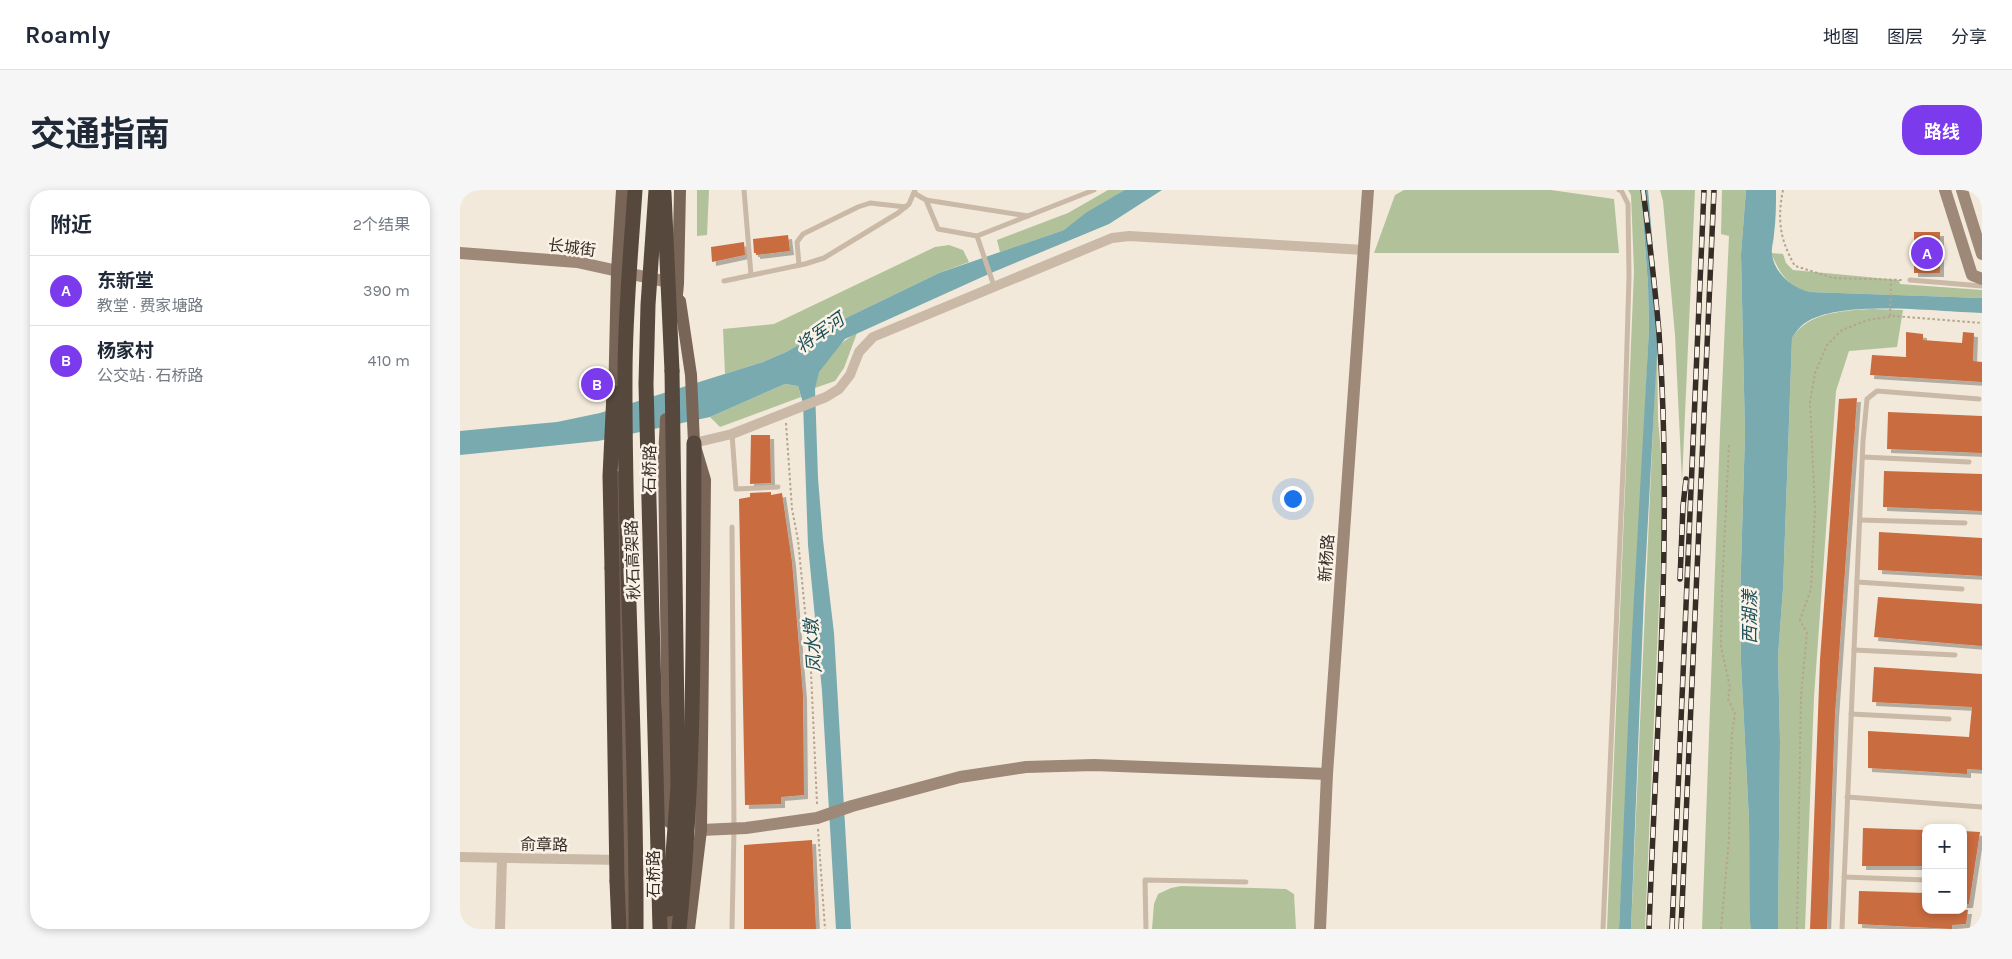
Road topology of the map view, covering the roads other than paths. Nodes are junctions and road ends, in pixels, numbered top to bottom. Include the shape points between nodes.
1 (622, 190) edge
2 (635, 190) edge
3 (656, 190) edge
4 (664, 190) edge
5 (680, 190) edge
6 (744, 190) edge
7 (1094, 190) edge
8 (1368, 190) edge
9 (1619, 190) edge
10 (1945, 190) edge
11 (1962, 190) edge
12 (914, 191) edge
13 (926, 200) junction
14 (906, 207) junction
15 (1028, 216) junction
16 (977, 236) junction
17 (1364, 250) junction
18 (460, 253) edge
19 (1982, 254) edge
20 (799, 265) junction
21 (617, 271) junction
22 (751, 275) junction
23 (1982, 279) edge
24 (1910, 280) road end
25 (724, 282) dead end
26 (678, 284) junction
27 (994, 286) junction
28 (1982, 286) edge
29 (614, 398) joint
30 (1979, 399) dead end
31 (732, 434) junction
32 (614, 450) junction
33 (694, 450) junction
34 (1863, 457) junction
35 (1969, 462) dead end
36 (778, 487) dead end
37 (1860, 520) junction
38 (1965, 523) dead end
39 (732, 527) dead end
40 (1857, 582) junction
41 (1962, 589) dead end
42 (1854, 650) junction
43 (1955, 656) dead end
44 (1851, 714) junction
45 (1949, 719) dead end
46 (1328, 774) junction
47 (1847, 797) junction
48 (1982, 807) edge
49 (734, 829) junction
50 (701, 830) junction
51 (460, 857) edge
52 (502, 858) junction
53 (627, 860) junction
54 (1844, 877) junction
55 (1922, 880) edge
56 (1246, 882) dead end
57 (669, 909) junction
58 (500, 929) edge
59 (619, 929) edge
60 (626, 929) edge
61 (636, 929) edge
62 (660, 929) edge
63 (669, 929) edge
64 (679, 929) edge
65 (689, 929) edge
66 (732, 929) edge
67 (1146, 929) edge
68 (1320, 929) edge
69 (1603, 929) edge
70 (1842, 929) edge

1 - 21 main road
2 - 61 highway, 秋石高架路, bridge via 625,374
3 - 62 highway, 秋石高架路, bridge via 646,384
4 - 57 highway, bridge via 672,371 678,760
5 - 26 main road, 石桥路
6 - 22 lane
7 - 15 lane
8 - 17 street, 新杨路
9 - 69 lane via 1628,204 1629,277
10 - 23 street via 1972,275
11 - 19 street
12 - 13 lane
12 - 14 lane
13 - 15 lane
13 - 16 lane via 938,229
14 - 20 lane via 824,258
14 - 20 lane via 870,203 803,234 797,242
15 - 16 lane
16 - 27 lane
17 - 27 street via 1129,236 1097,243
17 - 46 street, 新杨路
18 - 21 street, 长城街 via 577,262
20 - 22 lane
21 - 26 street, 长城街
21 - 29 main road
22 - 25 lane
24 - 28 lane
26 - 33 main road via 691,375
26 - 57 main road, 石桥路 via 668,375 664,458
27 - 31 street via 873,337 859,352 850,375 838,389 826,397
29 - 32 highway
30 - 34 lane via 1877,391 1867,399
31 - 33 street
31 - 36 lane via 736,489
32 - 53 main road, 石桥路
32 - 59 highway, bridge via 612,568
33 - 50 main road via 705,480
33 - 64 highway via 692,753
34 - 35 lane
34 - 37 lane
37 - 38 lane
37 - 40 lane
39 - 49 lane
40 - 41 lane
40 - 42 lane
42 - 43 lane
42 - 44 lane
44 - 45 lane
44 - 47 lane
46 - 49 street via 1094,764 1026,767 960,777 823,816
46 - 68 street, 新杨路
47 - 48 lane
47 - 54 lane
49 - 50 street
49 - 66 lane
50 - 65 main road
51 - 52 street, 俞章路
52 - 53 street, 俞章路
52 - 58 street
53 - 60 main road, 石桥路
54 - 55 lane
54 - 70 lane
56 - 67 lane via 1145,880
57 - 63 main road, 石桥路

